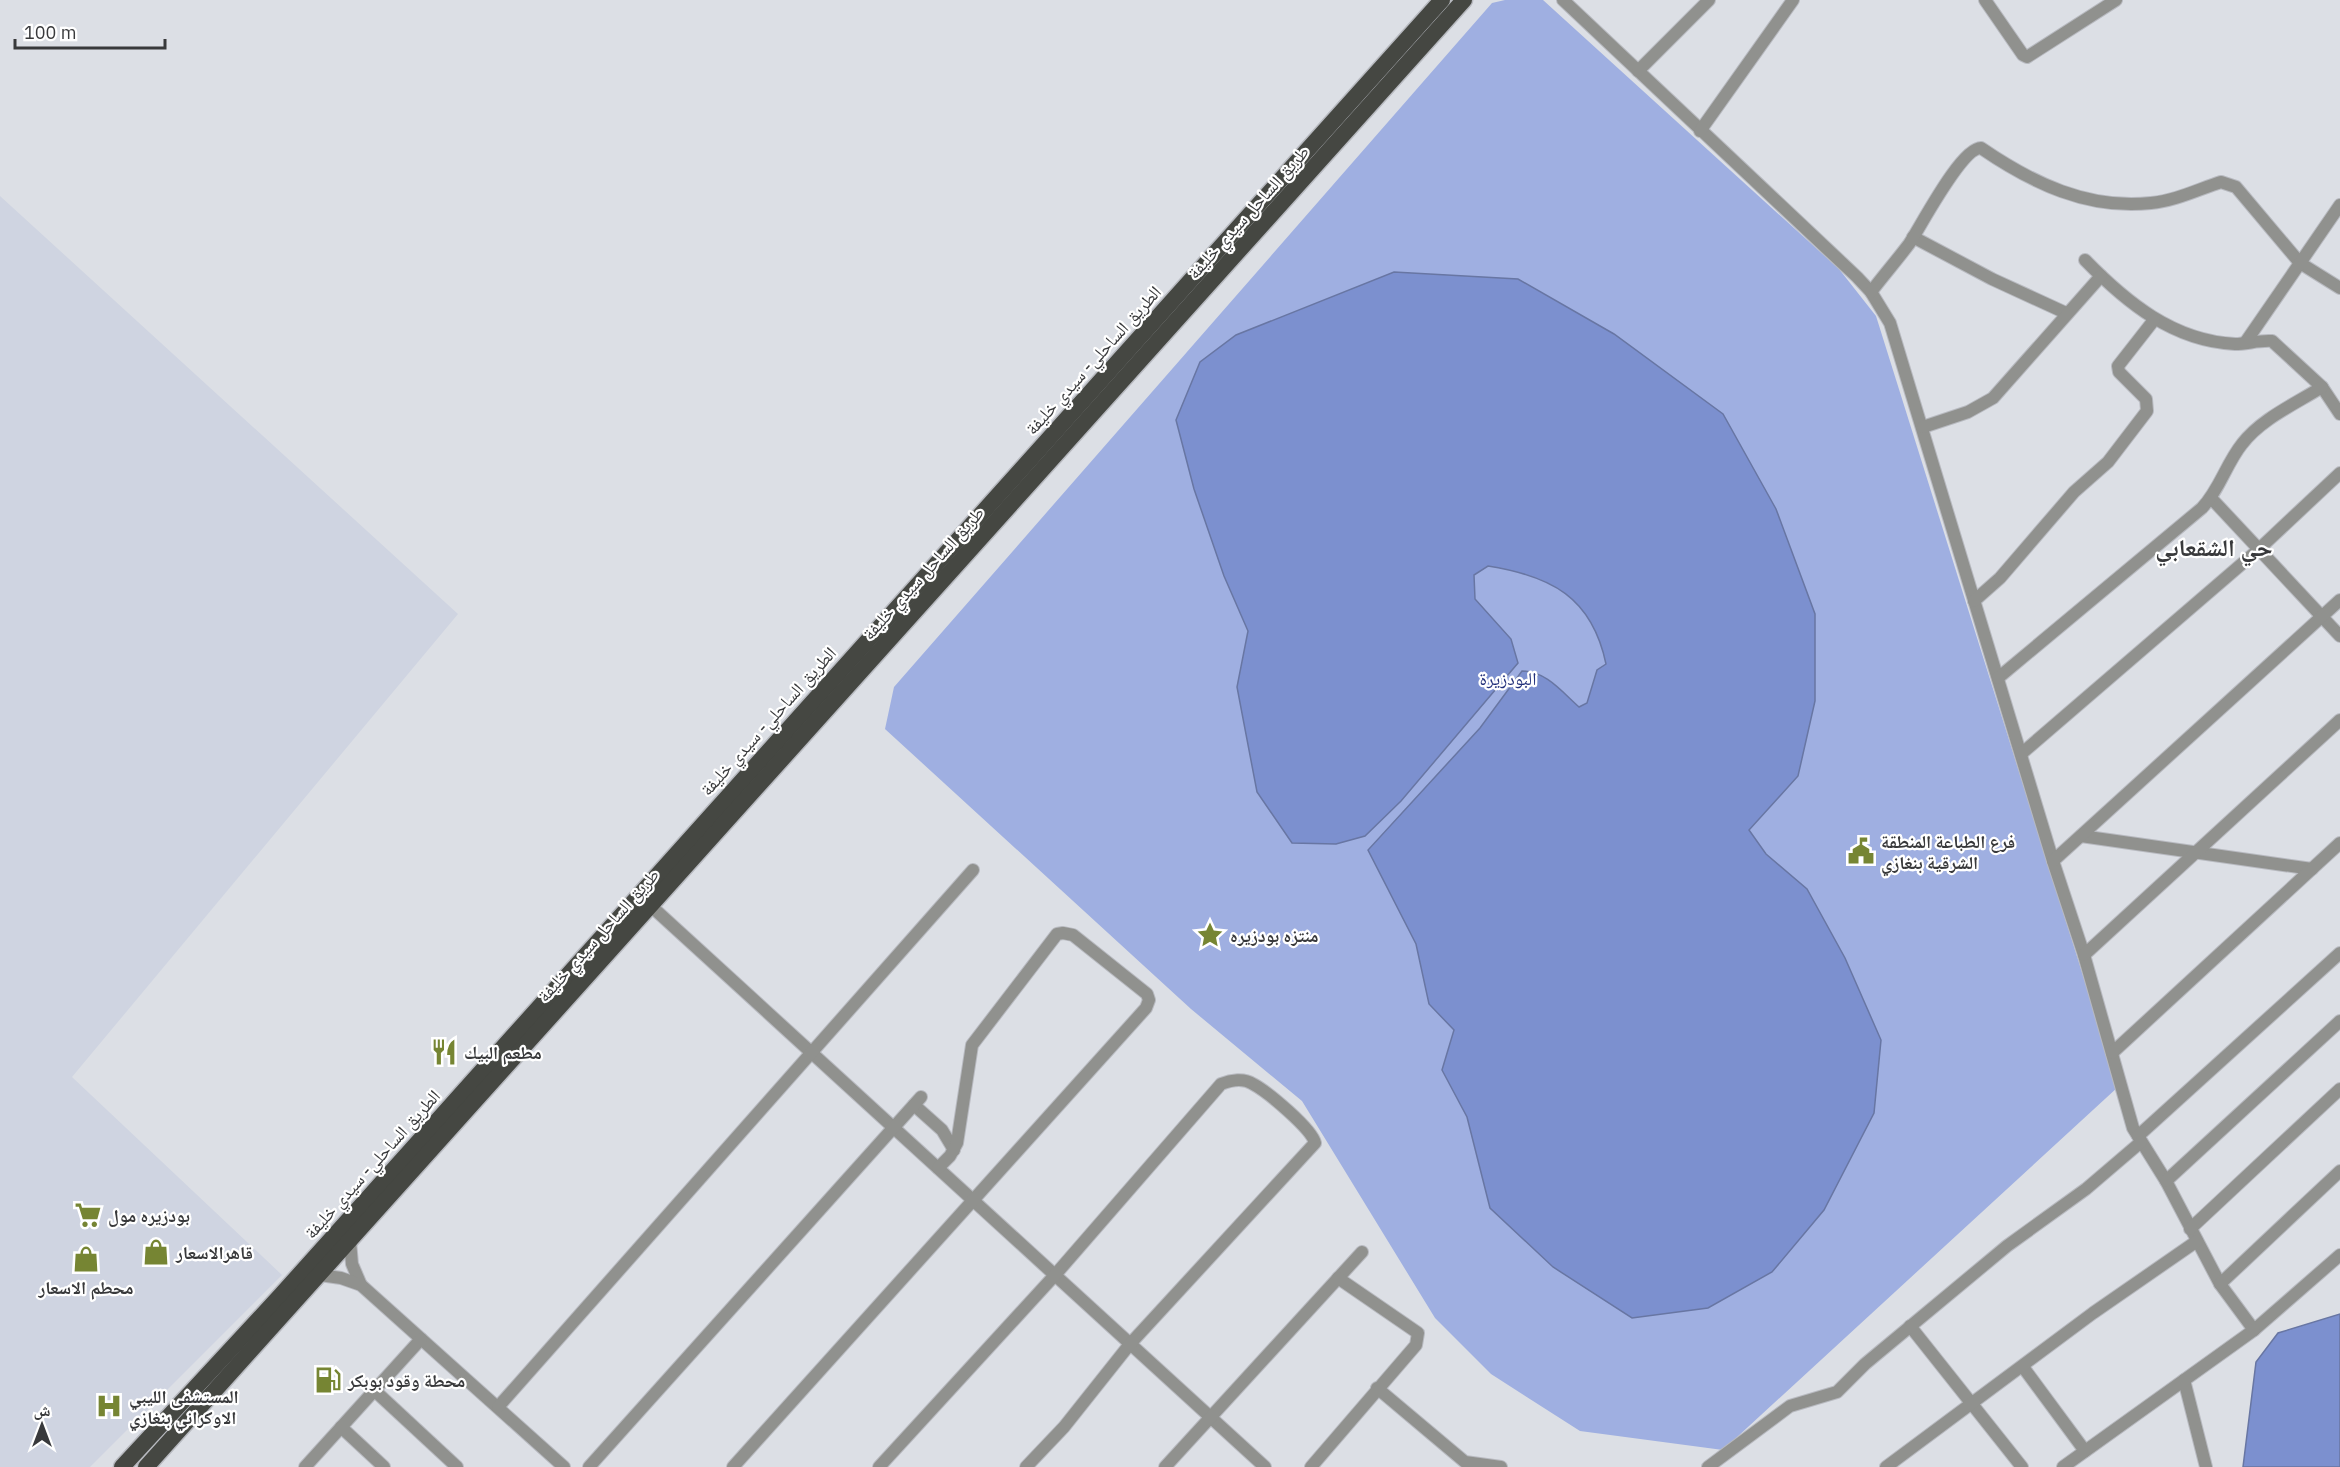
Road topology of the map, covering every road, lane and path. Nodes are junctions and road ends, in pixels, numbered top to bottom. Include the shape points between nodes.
1 (1442, 0) edge
2 (1464, 0) edge
3 (1563, 0) edge
4 (1709, 0) edge
5 (1793, 0) edge
6 (1985, 0) edge
7 (2116, 0) edge
8 (1638, 71) junction
9 (1701, 130) junction
10 (2340, 205) edge
11 (1913, 237) junction
12 (2085, 260) dead end
13 (2300, 263) junction
14 (2101, 276) junction
15 (2340, 288) edge
16 (1871, 292) junction
17 (2066, 313) junction
18 (2154, 320) junction
19 (2245, 343) junction
20 (2322, 387) junction
21 (2340, 414) edge
22 (1923, 427) junction
23 (2340, 473) edge
24 (2211, 498) junction
25 (2258, 550) junction
26 (2340, 600) edge
27 (1974, 601) junction
28 (2322, 617) junction
29 (2340, 636) edge
30 (1998, 678) junction
31 (2340, 720) edge
32 (2021, 754) junction
33 (724, 811) junction
34 (2081, 836) junction
35 (2340, 843) edge
36 (2196, 853) junction
37 (2053, 861) junction
38 (2312, 869) junction
39 (973, 870) dead end
40 (651, 906) junction
41 (2340, 953) edge
42 (2084, 955) junction
43 (2340, 1021) edge
44 (811, 1053) junction
45 (2112, 1053) junction
46 (2340, 1089) edge
47 (894, 1129) junction
48 (2140, 1139) junction
49 (954, 1150) junction
50 (938, 1168) junction
51 (2340, 1171) edge
52 (2166, 1181) junction
53 (972, 1199) junction
54 (2190, 1229) junction
55 (350, 1241) junction
56 (2197, 1241) junction
57 (1362, 1252) dead end
58 (2337, 1262) edge
59 (320, 1275) junction
60 (1055, 1275) junction
61 (1338, 1278) junction
62 (2220, 1284) junction
63 (361, 1285) junction
64 (1910, 1326) junction
65 (2254, 1330) junction
66 (421, 1339) junction
67 (1130, 1344) junction
68 (2023, 1367) junction
69 (2184, 1380) junction
70 (1377, 1388) junction
71 (374, 1390) junction
72 (1974, 1404) junction
73 (498, 1407) junction
74 (1210, 1416) junction
75 (341, 1427) junction
76 (2085, 1451) junction
77 (308, 1466) edge
78 (1479, 1466) edge
79 (122, 1467) edge
80 (146, 1467) edge
81 (384, 1467) edge
82 (457, 1467) edge
83 (564, 1467) edge
84 (589, 1467) edge
85 (733, 1467) edge
86 (879, 1467) edge
87 (1026, 1467) edge
88 (1165, 1467) edge
89 (1266, 1467) edge
90 (1311, 1467) edge
91 (1501, 1467) edge
92 (1708, 1467) edge
93 (1886, 1467) edge
94 (2022, 1467) edge
95 (2063, 1467) edge
96 (2206, 1467) edge

1 - 33 highway, الطريق الساحلي- سيدي خليفة
2 - 33 highway, طريق الساحل سيدي خليفة
3 - 8 street
4 - 8 street
5 - 9 street
6 - 7 street via 2027,57
8 - 9 street
9 - 16 street
10 - 13 street
11 - 13 street via 1941,189 1972,150 1981,148 2041,185 2098,201 2151,203 2228,182
11 - 16 street
11 - 17 street
12 - 14 street
13 - 15 street
13 - 19 street
14 - 17 street
14 - 18 street
16 - 22 street via 1890,323
17 - 22 street via 1993,398 1968,412
18 - 19 street via 2188,334
18 - 27 street via 2118,366 2119,372 2146,399 2146,411 2108,462 2074,492 2000,578
19 - 20 street via 2272,341
20 - 21 street
20 - 24 street via 2249,435
22 - 27 street
23 - 25 street
24 - 25 street
24 - 30 street
25 - 28 street
25 - 32 street
26 - 28 street
27 - 30 street
28 - 29 street
28 - 34 street
30 - 32 street
31 - 36 street
32 - 37 street
33 - 40 highway, طريق الساحل سيدي خليفة
33 - 79 highway, الطريق الساحلي- سيدي خليفة
34 - 36 street
34 - 37 street
35 - 38 street
36 - 38 street
36 - 42 street
37 - 42 street
38 - 45 street
39 - 44 street
40 - 44 street
40 - 55 highway, طريق الساحل سيدي خليفة
41 - 48 street
42 - 45 street
43 - 52 street
44 - 47 street
44 - 73 street
45 - 48 street via 2130,1120
46 - 54 street
47 - 49 street via 917,1101
47 - 50 street
47 - 84 street
48 - 52 street
48 - 64 street via 2116,1166 2007,1246
49 - 50 street
49 - 53 street via 972,1045 1057,934 1073,935 1147,994 1146,1008
50 - 53 street
51 - 62 street
52 - 54 street
53 - 60 street
53 - 85 street
54 - 56 street
55 - 59 highway, طريق الساحل سيدي خليفة
55 - 63 street via 352,1264
56 - 62 street
56 - 68 street
57 - 61 street
58 - 65 street
59 - 63 street
59 - 80 highway, طريق الساحل سيدي خليفة
60 - 67 street
60 - 67 street via 1221,1084 1252,1083 1310,1131 1315,1143
60 - 86 street
61 - 70 street via 1418,1334 1416,1345
61 - 74 street
62 - 65 street
63 - 66 street
64 - 72 street
64 - 92 street via 1837,1392 1790,1406
65 - 69 street
66 - 71 street
66 - 73 street
67 - 74 street
67 - 87 street via 1064,1427
68 - 72 street
68 - 76 street
69 - 76 street
69 - 96 street
70 - 78 street via 1466,1462
70 - 90 street
71 - 75 street
71 - 82 street
72 - 93 street
72 - 94 street
73 - 83 street
74 - 88 street
74 - 89 street
75 - 77 street
75 - 81 street
76 - 95 street
78 - 91 street

